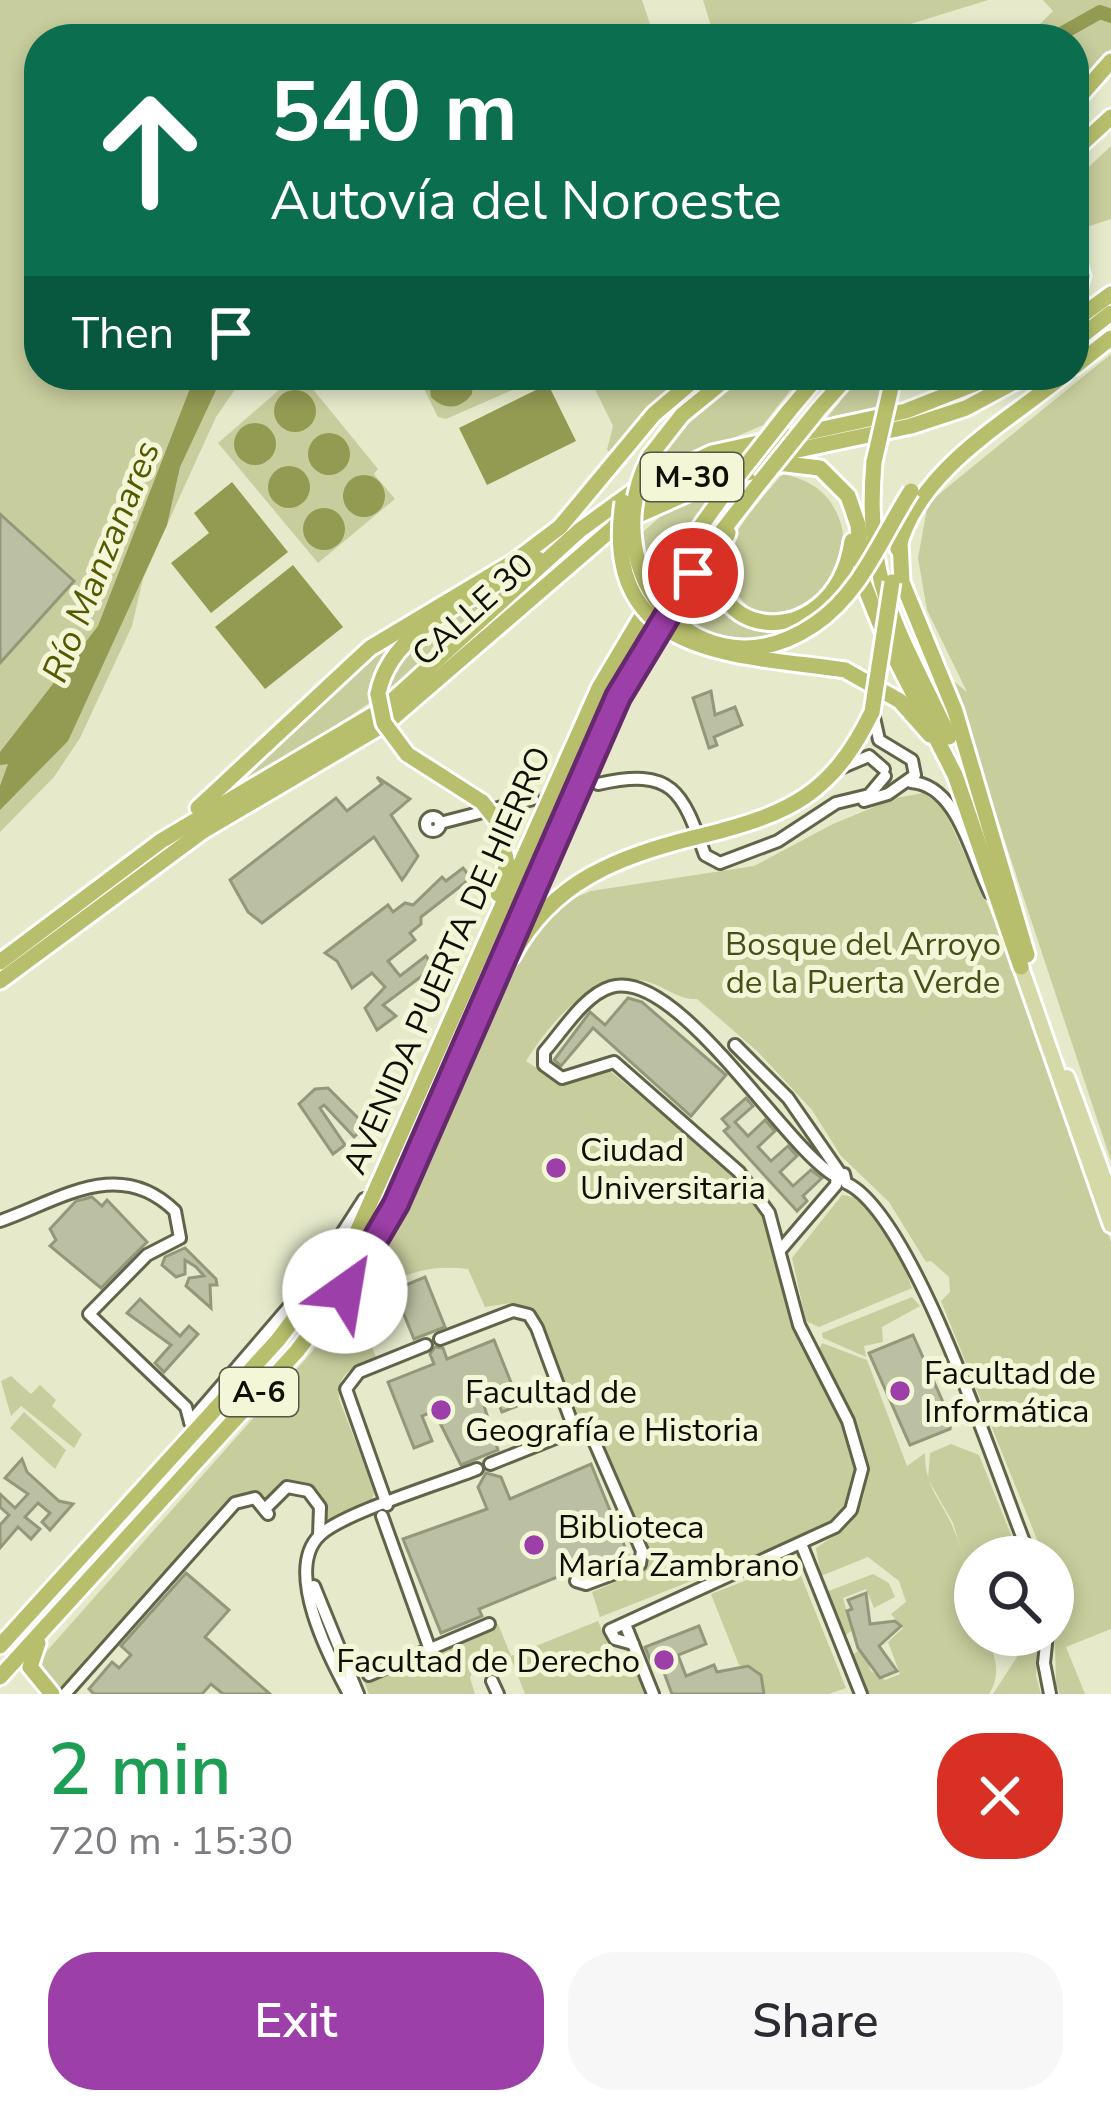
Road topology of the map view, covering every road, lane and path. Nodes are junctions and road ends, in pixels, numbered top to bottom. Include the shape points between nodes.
1 (682, 390) edge
2 (703, 390) edge
3 (713, 390) edge
4 (806, 390) edge
5 (836, 390) edge
6 (891, 390) edge
7 (959, 390) edge
8 (998, 390) edge
9 (1043, 390) edge
10 (1046, 390) edge
11 (646, 455) junction
12 (740, 508) junction
13 (641, 514) junction
14 (580, 530) junction
15 (900, 542) junction
16 (419, 698) junction
17 (872, 712) junction
18 (898, 754) junction
19 (885, 772) junction
20 (831, 778) junction
21 (598, 784) tunnel mouth
22 (907, 784) junction
23 (533, 799) tunnel mouth
24 (826, 809) junction
25 (440, 823) dead end
26 (160, 841) junction
27 (990, 893) junction
28 (52, 925) junction
29 (0, 952) edge
30 (1024, 961) junction
31 (474, 972) junction
32 (2, 977) edge
33 (735, 1046) dead end
34 (456, 1065) junction
35 (398, 1148) junction
36 (839, 1179) junction
37 (1111, 1197) edge
38 (364, 1199) joint
39 (0, 1221) edge
40 (1111, 1225) edge
41 (782, 1248) junction
42 (440, 1339) dead end
43 (426, 1345) dead end
44 (188, 1415) junction
45 (572, 1423) junction
46 (161, 1467) junction
47 (384, 1510) junction
48 (320, 1535) junction
49 (1022, 1536) edge
50 (802, 1546) junction
51 (105, 1563) junction
52 (576, 1581) dead end
53 (489, 1624) dead end
54 (0, 1646) edge
55 (429, 1647) junction
56 (1045, 1656) edge
57 (369, 1675) dead end
58 (33, 1676) junction
59 (0, 1677) edge
60 (492, 1681) dead end
61 (0, 1687) edge
62 (52, 1694) edge
63 (65, 1694) edge
64 (353, 1694) edge
65 (498, 1694) edge
66 (653, 1694) edge
67 (861, 1694) edge
68 (1050, 1694) edge

1 - 26 highway via 560,526 370,649
2 - 11 highway via 673,414
3 - 11 highway
4 - 31 highway, AVENIDA PUERTA DE HIERRO / A-6, bridge via 638,620 576,736
5 - 12 highway, A-6, bridge
6 - 30 highway, bridge via 874,462 878,584 961,764
7 - 14 highway, CALLE 30 / M-30 via 906,411 712,453 635,490
8 - 16 highway, CALLE 30 / M-30 via 911,426 722,466 661,492 598,536
9 - 11 highway, bridge via 938,462 911,490 860,577 825,616 784,640 731,644 675,621 638,571 631,516
10 - 15 highway via 935,478
11 - 27 highway, bridge via 627,484 620,537 627,574 649,611 669,632 715,654 845,670 900,700 928,732
12 - 13 highway via 719,562 730,604 754,623 804,618 838,586 853,542 843,499 816,472 775,465 746,471
12 - 34 highway, AVENIDA PUERTA DE HIERRO / A-6 via 649,640
13 - 16 highway
13 - 30 highway via 715,477 777,460 820,468 840,485 858,525 869,599 955,775
14 - 26 highway, CALLE 30 / M-30 via 382,709
14 - 31 highway, bridge via 408,638 386,664 378,694 384,723 407,754 482,802 498,822 507,863
15 - 17 highway, bridge
15 - 30 highway via 902,582 955,711
16 - 32 highway, CALLE 30 / M-30 via 202,831
17 - 18 street via 879,740
17 - 20 highway
18 - 19 street
18 - 22 street via 916,767
19 - 20 street via 862,756
19 - 22 street
19 - 24 street via 869,795
20 - 34 highway via 787,811 613,861 555,898 515,948
21 - 24 street via 641,776 664,783 689,807 706,855 720,863 778,842
22 - 24 street via 877,800
22 - 27 street via 929,783 949,801
23 - 25 street
26 - 28 highway, CALLE 30 / M-30
27 - 30 highway
28 - 29 highway
28 - 32 highway, CALLE 30 / M-30
30 - 37 main road
30 - 40 main road
31 - 35 highway, AVENIDA PUERTA DE HIERRO / A-6
33 - 36 street via 788,1098
34 - 51 highway, AVENIDA PUERTA DE HIERRO / A-6 via 385,1227 345,1291
35 - 38 highway
35 - 46 highway, AVENIDA PUERTA DE HIERRO / A-6 via 321,1287
36 - 41 street
36 - 41 street via 722,1053 641,989 612,987 593,997 544,1052 544,1065 562,1078 606,1061 618,1065 749,1181
36 - 49 street via 870,1198 906,1249
38 - 44 street, AVENIDA PUERTA DE HIERRO via 312,1280 204,1407
39 - 44 street via 94,1184 134,1187 166,1202 180,1238 147,1255 89,1314
41 - 50 street via 799,1325 848,1421 862,1469 851,1510
42 - 45 street via 513,1311 529,1315
43 - 47 street via 359,1372 346,1389
44 - 46 highway
45 - 47 street via 560,1436
45 - 52 street via 591,1434 642,1552 640,1564
46 - 54 highway, AVENIDA PUERTA DE HIERRO / A-6
47 - 48 street
47 - 55 street
48 - 63 street via 320,1507 308,1491 287,1487 267,1510 250,1497 235,1503
48 - 64 street via 308,1555
50 - 66 street via 610,1630 633,1644
50 - 67 street
51 - 58 highway via 31,1652
51 - 59 highway, AVENIDA PUERTA DE HIERRO / A-6
53 - 55 street
55 - 57 street
56 - 68 street
58 - 61 highway via 17,1674
58 - 62 highway
60 - 65 street

